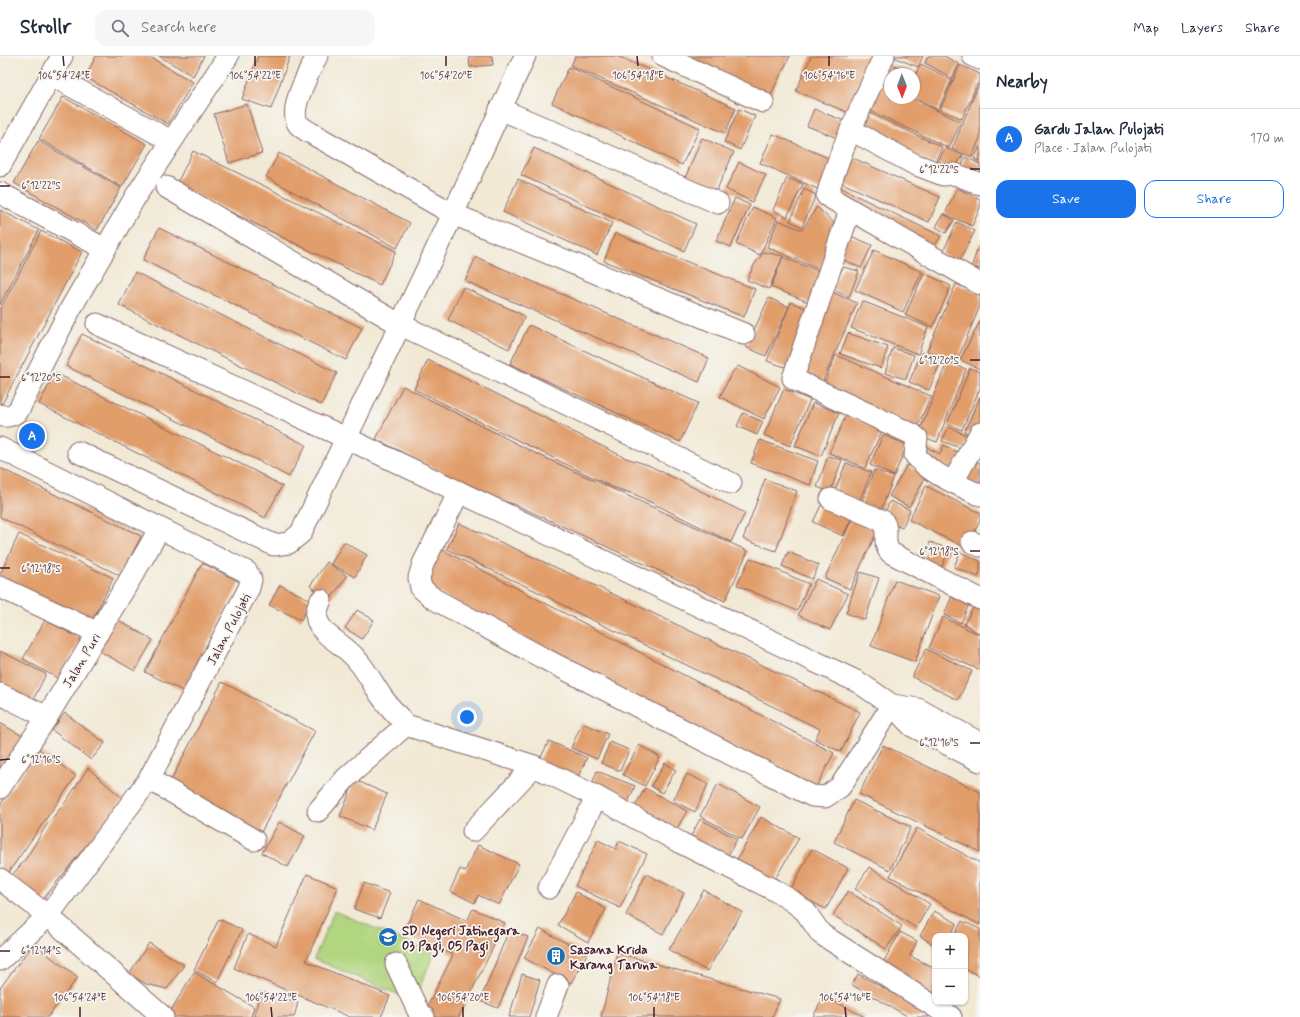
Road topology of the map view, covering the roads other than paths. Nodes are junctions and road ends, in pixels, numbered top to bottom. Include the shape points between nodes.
1 (62, 56) edge
2 (228, 56) edge
3 (317, 56) edge
4 (525, 56) edge
5 (663, 56) edge
6 (884, 56) edge
7 (972, 56) edge
8 (980, 59) edge
9 (51, 75) junction
10 (763, 102) dead end
11 (500, 109) junction
12 (851, 130) junction
13 (171, 141) junction
14 (0, 166) edge
15 (980, 184) edge
16 (166, 187) dead end
17 (0, 193) edge
18 (718, 203) dead end
19 (850, 210) junction
20 (452, 214) junction
21 (105, 249) junction
22 (980, 284) edge
23 (97, 324) dead end
24 (399, 324) junction
25 (744, 334) dead end
26 (0, 415) edge
27 (980, 433) edge
28 (346, 438) junction
29 (0, 448) edge
30 (78, 452) dead end
31 (953, 482) junction
32 (731, 483) dead end
33 (459, 492) junction
34 (980, 495) edge
35 (830, 499) dead end
36 (159, 529) junction
37 (0, 587) edge
38 (980, 599) edge
39 (321, 600) dead end
40 (98, 633) junction
41 (0, 694) edge
42 (892, 705) junction
43 (47, 717) junction
44 (406, 725) junction
45 (980, 743) edge
46 (980, 761) edge
47 (534, 766) junction
48 (149, 779) junction
49 (0, 788) edge
50 (597, 797) junction
51 (318, 811) dead end
52 (473, 831) dead end
53 (254, 840) dead end
54 (0, 879) edge
55 (549, 888) dead end
56 (48, 916) junction
57 (0, 960) edge
58 (396, 964) dead end
59 (558, 985) dead end
60 (163, 1017) edge
61 (424, 1017) edge
62 (546, 1017) edge
63 (951, 1017) edge

1 - 9 street
2 - 13 street
3 - 20 street via 297,101 295,113 298,124 311,134
4 - 11 street
5 - 10 street
6 - 12 street
7 - 8 street
9 - 13 street
9 - 14 street
11 - 18 street
11 - 20 street
12 - 15 street via 914,164 943,175 955,174
12 - 19 street via 827,196
13 - 21 street
16 - 24 street
17 - 21 street
19 - 22 street
19 - 31 street via 793,378 915,436 917,441 914,452 917,457 933,472
20 - 24 street
20 - 25 street
21 - 26 street via 71,308 18,411 12,415
23 - 28 street
24 - 28 street
24 - 32 street
27 - 31 street
28 - 30 street via 301,532 289,543 274,545
28 - 33 street
29 - 36 street, Jalan Pulojati
31 - 34 street
33 - 42 street via 858,682
33 - 42 street via 423,564 419,578 421,588 434,599 540,657 812,796 825,797 840,787
35 - 38 street via 883,521 887,550 891,553
36 - 40 street, Jalan Puri
36 - 48 street, Jalan Pulojati via 247,572 251,580
37 - 40 street
39 - 44 street via 316,612 324,632 362,664 381,696
40 - 43 street, Jalan Puri
41 - 43 street
42 - 45 street via 918,709
42 - 46 street via 912,726
43 - 49 street, Jalan Puri
44 - 47 street
44 - 51 street via 346,778
47 - 50 street
47 - 52 street
48 - 53 street
48 - 56 street, Jalan Pulojati
50 - 55 street
50 - 63 street via 792,901 805,911 821,934
54 - 56 street
56 - 57 street, Jalan Pulojati
56 - 60 street
58 - 61 street via 419,1013
59 - 62 street

